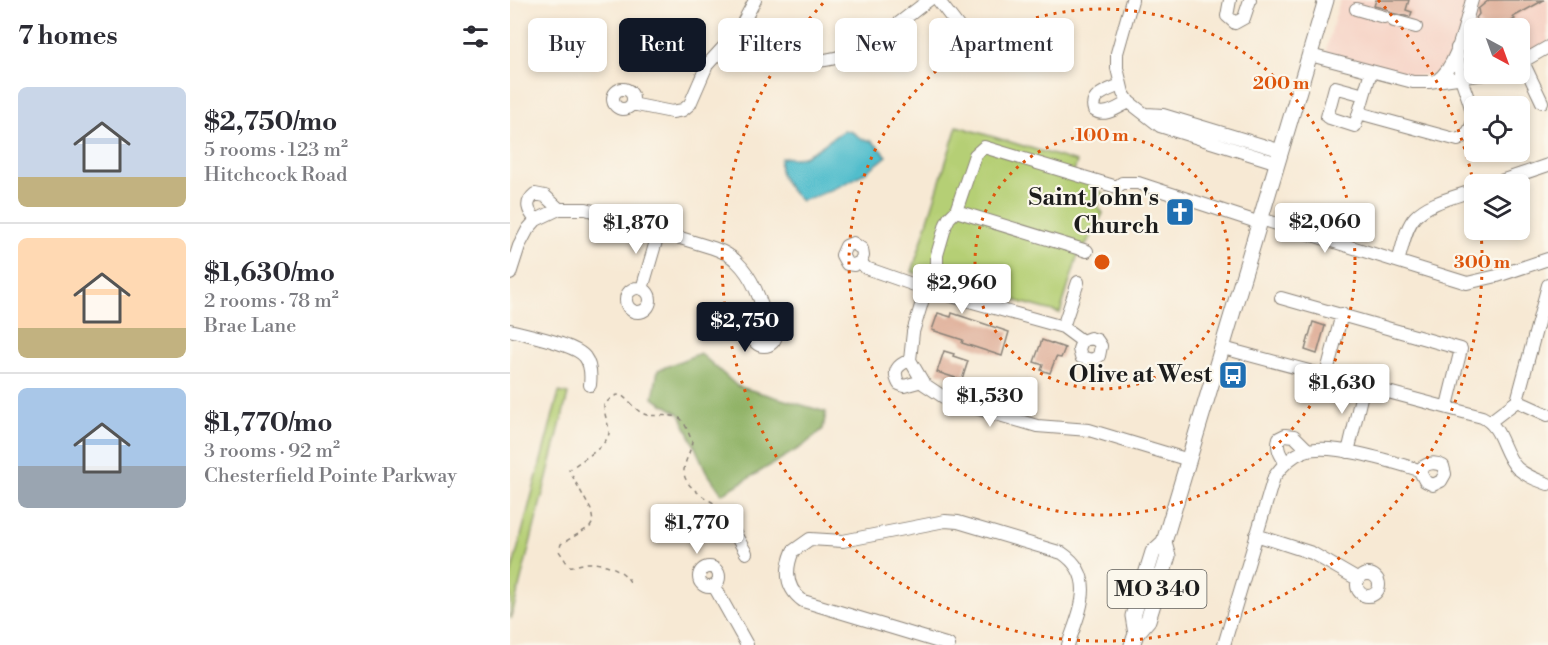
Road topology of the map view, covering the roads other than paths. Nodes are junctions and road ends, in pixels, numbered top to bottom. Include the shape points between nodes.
1 (755, 0) edge
2 (929, 0) edge
3 (938, 0) edge
4 (1132, 0) edge
5 (1230, 0) edge
6 (1250, 0) edge
7 (1326, 0) edge
8 (1472, 0) edge
9 (1356, 9) dead end
10 (745, 18) edge
11 (952, 18) edge
12 (1416, 27) dead end
13 (1548, 47) edge
14 (1457, 48) junction
15 (718, 53) edge
16 (1310, 55) junction
17 (1530, 57) edge
18 (823, 60) edge
19 (1371, 71) junction
20 (1461, 78) junction
21 (1464, 78) edge
22 (1530, 79) edge
23 (1436, 81) junction
24 (1120, 85) junction
25 (1364, 95) junction
26 (1129, 102) junction
27 (1542, 102) dead end
28 (632, 104) dead end
29 (1359, 113) junction
30 (1280, 157) junction
31 (1548, 165) edge
32 (1521, 174) edge
33 (1464, 194) edge
34 (559, 209) junction
35 (956, 211) junction
36 (536, 220) junction
37 (1261, 221) junction
38 (659, 231) junction
39 (1087, 251) dead end
40 (1548, 259) edge
41 (1398, 261) junction
42 (860, 262) dead end
43 (510, 274) edge
44 (941, 277) dead end
45 (1078, 282) dead end
46 (1548, 285) edge
47 (642, 288) dead end
48 (926, 289) junction
49 (1281, 298) dead end
50 (1342, 314) junction
51 (766, 321) dead end
52 (1063, 327) junction
53 (510, 330) edge
54 (1082, 341) dead end
55 (1223, 348) junction
56 (910, 360) junction
57 (1326, 375) junction
58 (922, 381) junction
59 (590, 385) dead end
60 (1364, 385) junction
61 (1517, 401) junction
62 (1447, 406) junction
63 (1548, 415) edge
64 (1491, 421) junction
65 (1308, 450) junction
66 (1348, 452) junction
67 (1188, 460) junction
68 (1286, 463) junction
69 (1419, 470) dead end
70 (1548, 484) edge
71 (736, 529) road end
72 (1256, 535) junction
73 (746, 553) dead end
74 (1357, 579) dead end
75 (714, 586) dead end
76 (1134, 639) edge
77 (747, 645) edge
78 (949, 645) edge
79 (1068, 645) edge
80 (1224, 645) edge

1 - 10 street
2 - 18 street via 874,42
3 - 11 street
4 - 24 street via 1117,52
5 - 6 street via 1227,16 1235,23 1245,18
7 - 16 main road, MO 340
8 - 14 street
9 - 12 street
13 - 17 street
14 - 20 street
14 - 23 street via 1446,73
15 - 28 street via 707,65 694,98 683,110 672,112
16 - 19 street
16 - 30 main road, MO 340
19 - 23 street via 1413,82
19 - 25 street
20 - 21 street
20 - 23 street
20 - 29 street via 1473,113 1472,126 1458,140
22 - 27 street
24 - 26 street
24 - 26 street via 1095,98 1094,110 1104,114
25 - 29 street
25 - 29 street via 1335,87 1327,117 1355,126
26 - 30 street via 1160,126
30 - 37 main road, MO 340
31 - 32 street
33 - 41 street via 1416,217
34 - 36 street
34 - 36 street via 545,196 535,194 528,205
34 - 38 street via 586,209
35 - 37 street via 971,164 984,147 1117,187 1137,183
35 - 39 street
35 - 44 street via 949,218 937,255
36 - 43 street via 519,246
37 - 41 street
37 - 55 main road, MO 340
38 - 47 street
38 - 51 street via 713,248 737,262 754,288
40 - 41 street via 1467,282
42 - 48 street via 866,268
45 - 52 street
46 - 61 street
48 - 52 street
48 - 56 street via 913,332
49 - 50 street
50 - 57 street
50 - 62 street via 1461,349
52 - 54 street
53 - 59 street via 575,349 585,356
55 - 57 street
55 - 67 main road, MO 340
56 - 58 street
56 - 58 street via 897,368 896,379 904,386
57 - 60 street
58 - 67 street via 948,400 1036,426 1089,430
60 - 62 street
60 - 66 street
61 - 63 street
61 - 64 street
62 - 64 street
64 - 70 street via 1513,464
65 - 66 street
65 - 68 street
65 - 68 street via 1294,436 1279,438 1277,445
66 - 69 street
67 - 76 main road, MO 340 via 1164,542 1168,556 1148,620
68 - 72 street via 1274,477
71 - 73 street
72 - 74 street via 1312,553
72 - 80 street
75 - 77 street
78 - 79 street via 803,601 788,585 793,551 810,539 843,541 945,520 1050,549 1071,559 1083,583

